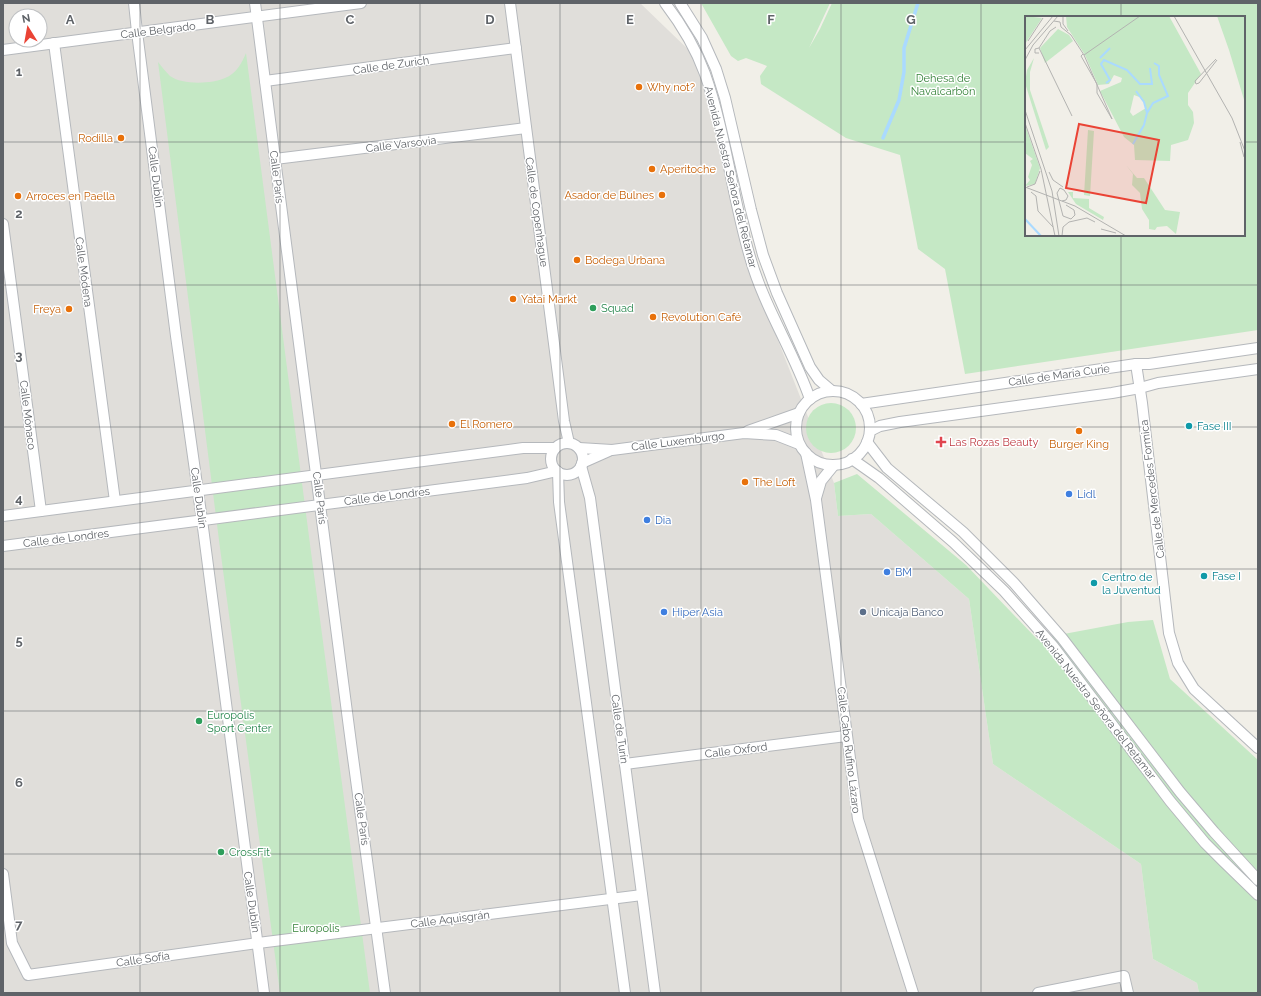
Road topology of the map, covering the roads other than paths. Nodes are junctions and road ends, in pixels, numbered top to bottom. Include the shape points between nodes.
1 (134, 3) edge
2 (255, 3) edge
3 (361, 3) edge
4 (510, 3) edge
5 (665, 3) edge
6 (680, 3) edge
7 (334, 5) edge
8 (257, 17) junction
9 (136, 32) junction
10 (54, 43) junction
11 (516, 48) junction
12 (3, 50) edge
13 (265, 81) junction
14 (526, 128) junction
15 (274, 159) junction
16 (3, 224) edge
17 (1258, 348) edge
18 (1136, 364) junction
19 (1258, 369) edge
20 (1140, 388) junction
21 (832, 391) junction
22 (810, 399) junction
23 (861, 404) junction
24 (799, 413) junction
25 (870, 431) junction
26 (744, 433) junction
27 (867, 442) junction
28 (799, 444) junction
29 (561, 445) junction
30 (579, 448) junction
31 (612, 450) junction
32 (806, 453) junction
33 (852, 459) junction
34 (582, 465) junction
35 (834, 465) junction
36 (558, 472) junction
37 (316, 475) junction
38 (198, 491) junction
39 (816, 500) junction
40 (115, 501) junction
41 (320, 505) junction
42 (41, 511) junction
43 (3, 516) edge
44 (202, 520) junction
45 (3, 546) edge
46 (846, 736) junction
47 (1258, 748) edge
48 (625, 764) junction
49 (3, 874) edge
50 (1258, 880) edge
51 (642, 895) junction
52 (1258, 895) edge
53 (612, 899) junction
54 (377, 928) junction
55 (258, 943) junction
56 (8, 944) edge
57 (264, 993) edge
58 (385, 993) edge
59 (625, 993) edge
60 (655, 993) edge
61 (913, 993) edge
62 (1038, 993) edge
63 (1128, 993) edge

1 - 9 street, Calle Dublín
2 - 8 street, Calle París
3 - 7 street, Calle Belgrado
4 - 11 street, Calle de Copenhague
5 - 22 street, Avenida Nuestra Señora del Retamar via 690,44 704,74 719,125 750,258
6 - 21 street, Avenida Nuestra Señora del Retamar via 702,38 726,98 750,210 777,293 810,367
7 - 8 street, Calle Belgrado
8 - 9 street, Calle Belgrado
8 - 13 street, Calle París
9 - 10 street, Calle Belgrado
9 - 38 street, Calle Dublín
10 - 12 street, Calle Belgrado
10 - 40 street, Calle Módena
11 - 13 street, Calle de Zurich
11 - 14 street, Calle de Copenhague
13 - 15 street, Calle París
14 - 15 street, Calle Varsovia
14 - 29 street, Calle de Copenhague via 564,421
15 - 37 street, Calle París
16 - 42 street, Calle Mónaco
17 - 18 street, Calle de María Curie
18 - 20 street, Calle de Mercedes Formica
18 - 23 street, Calle de María Curie
19 - 20 street via 1158,383
20 - 25 street via 900,422
20 - 47 street, Calle de Mercedes Formica via 1169,633 1178,663 1194,689
21 - 22 street via 820,393
21 - 23 street via 853,397
22 - 24 street
23 - 25 street via 869,421
24 - 26 street, Calle Luxemburgo
24 - 28 street via 796,423
25 - 27 street
26 - 28 street, Calle Luxemburgo via 776,436
26 - 31 street, Calle Luxemburgo
27 - 33 street via 861,452
27 - 50 street, Avenida Nuestra Señora del Retamar via 887,468 963,532 1014,583 1062,638 1180,792
28 - 32 street
29 - 30 street via 575,444
29 - 36 street via 552,454 551,460
29 - 37 street
30 - 31 street, Calle Luxemburgo
30 - 34 street via 582,452
31 - 34 street, Calle Luxemburgo
32 - 35 street via 818,462
32 - 39 street, Calle Cabo Rufino Lázaro
33 - 35 street
33 - 52 street, Avenida Nuestra Señora del Retamar via 879,478 953,542 1004,591 1053,646 1205,843
34 - 36 street via 574,473
34 - 48 street, Calle de Turín via 590,498
35 - 39 street, Calle Cabo Rufino Lázaro via 820,481
36 - 41 street, Calle de Londres
36 - 53 street via 559,502
37 - 38 street
37 - 41 street, Calle París
38 - 40 street
38 - 44 street, Calle Dublín
39 - 46 street, Calle Cabo Rufino Lázaro
40 - 42 street
41 - 44 street, Calle de Londres
41 - 54 street, Calle París
42 - 43 street
44 - 45 street, Calle de Londres
44 - 55 street, Calle Dublín
46 - 48 street, Calle Oxford
46 - 61 street, Calle Cabo Rufino Lázaro via 858,819
48 - 51 street, Calle de Turín
49 - 56 street
51 - 53 street, Calle Aquisgrán
51 - 60 street, Calle de Turín
53 - 54 street, Calle Aquisgrán
53 - 59 street
54 - 55 street, Calle Aquisgrán
54 - 58 street, Calle París
55 - 56 street, Calle Sofía via 28,975
55 - 57 street, Calle Dublín
62 - 63 street via 1124,976

